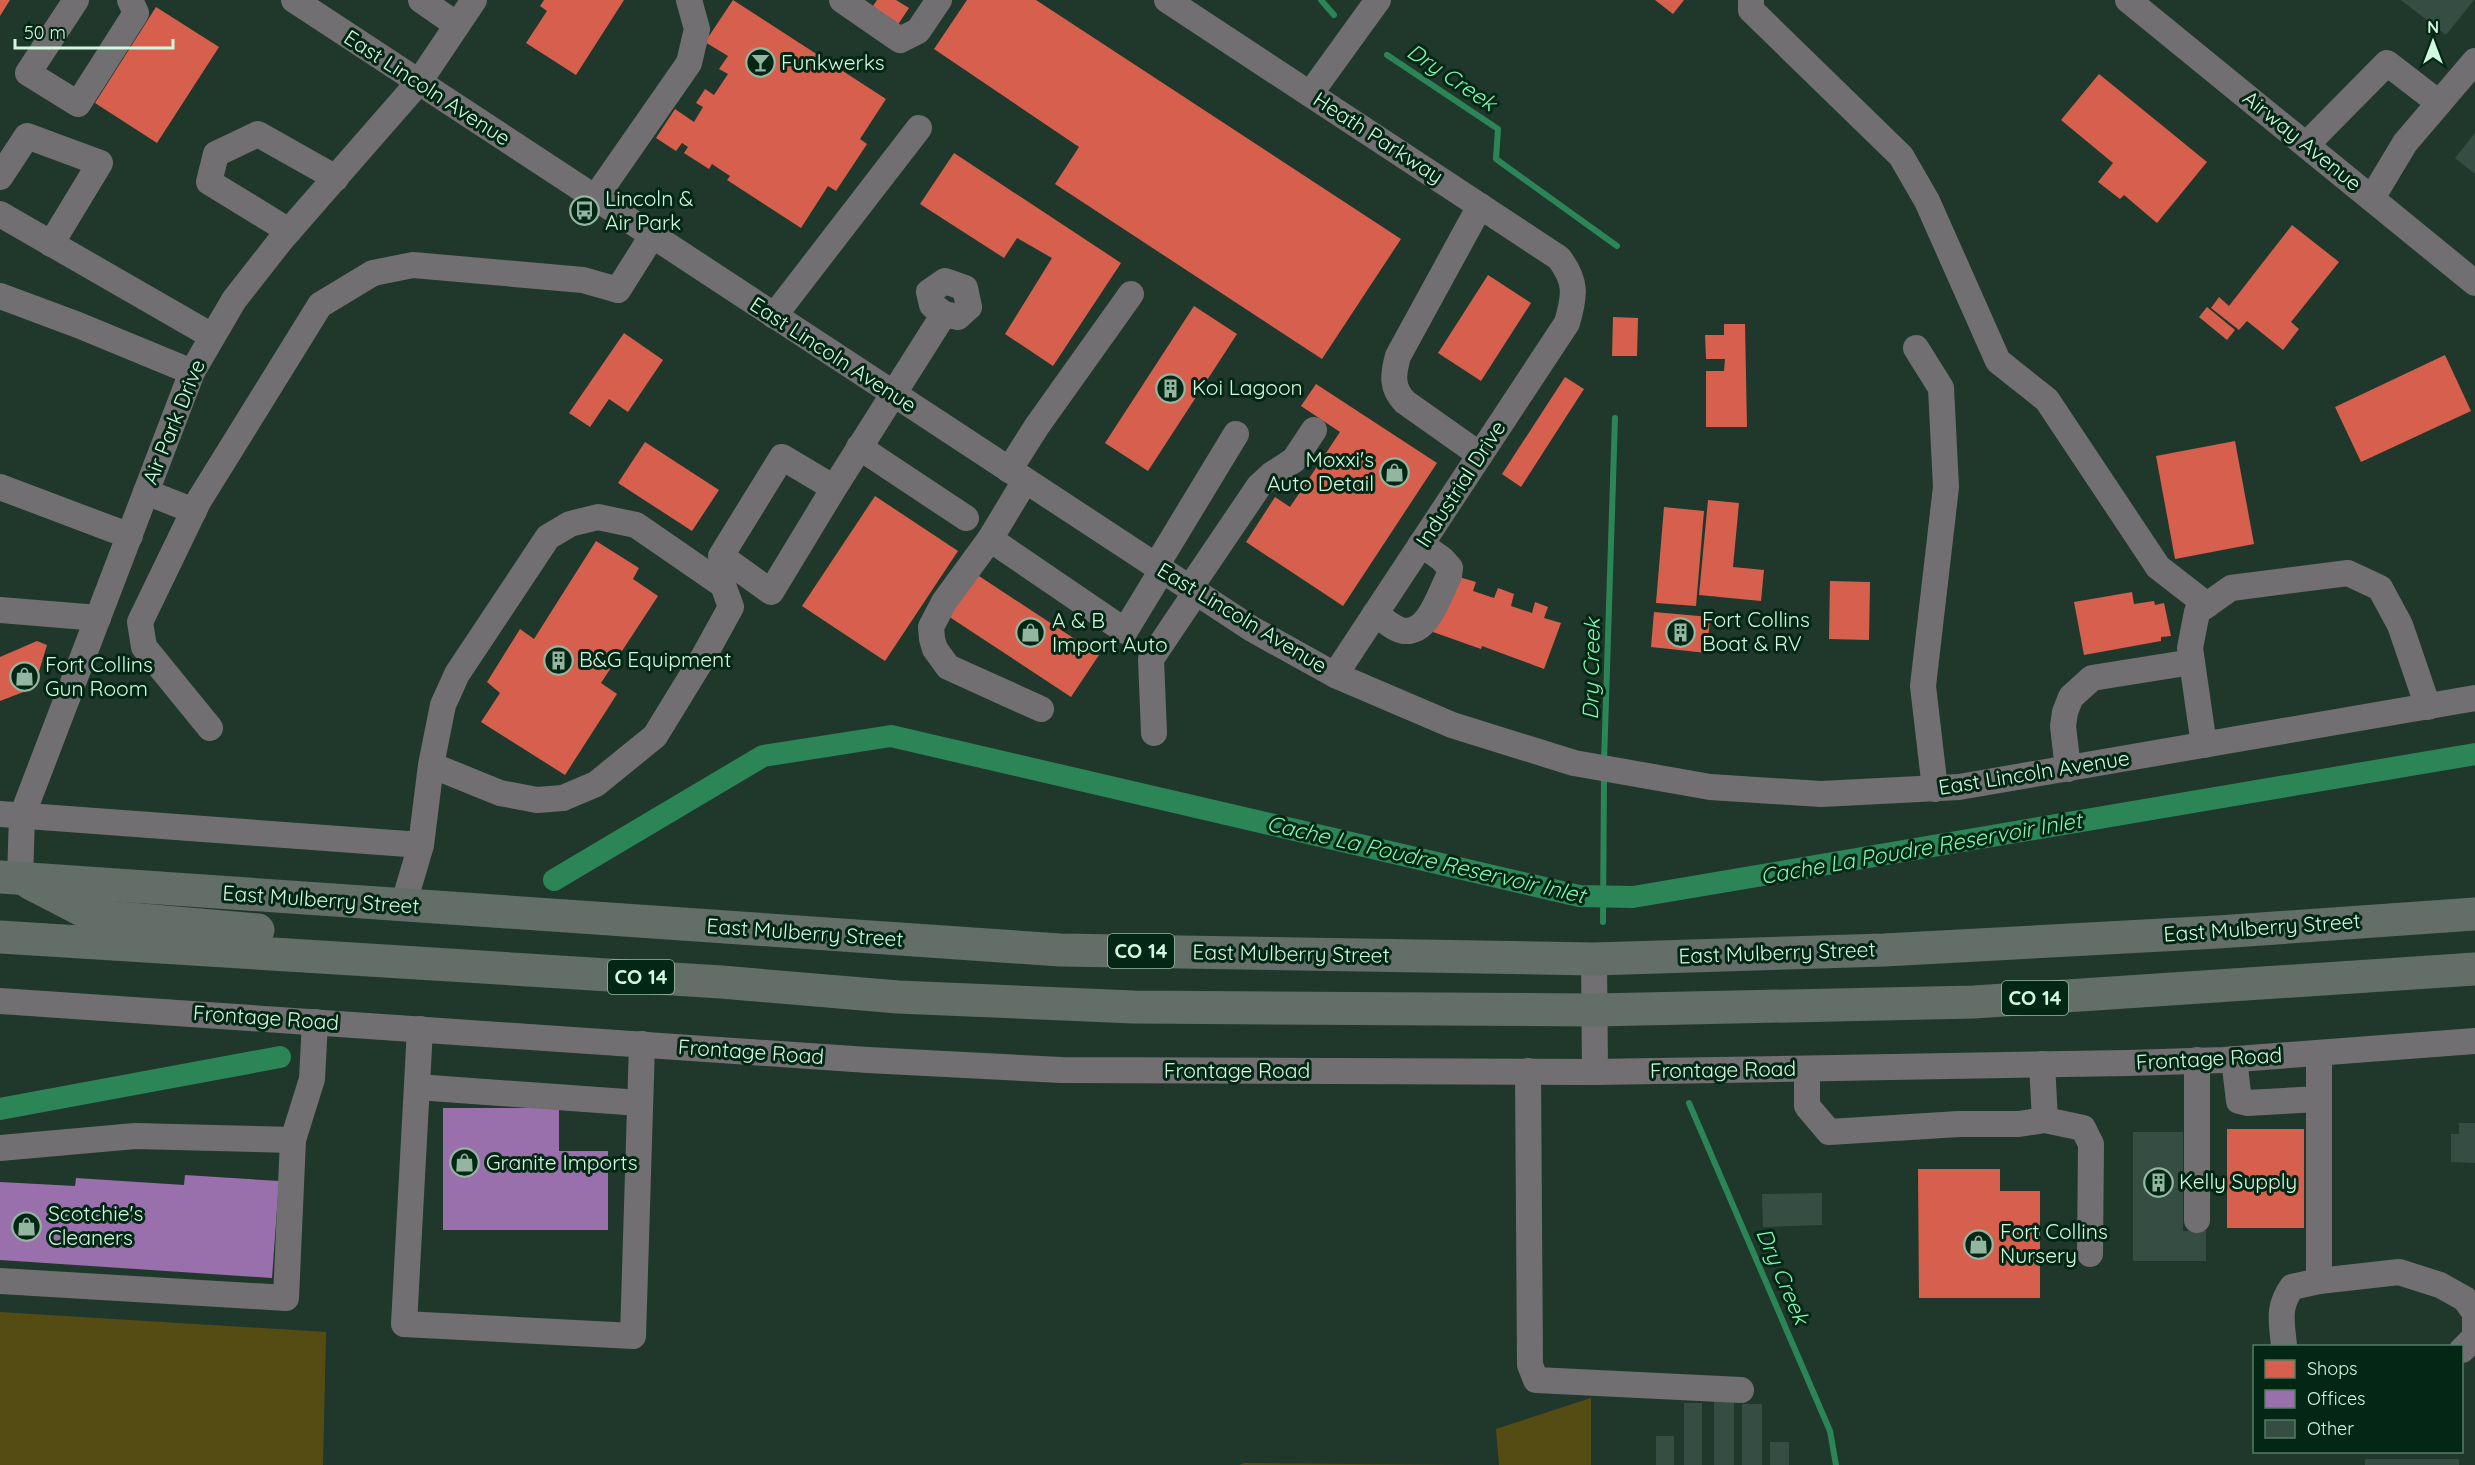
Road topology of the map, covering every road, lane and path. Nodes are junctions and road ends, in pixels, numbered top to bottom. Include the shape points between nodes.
1 (76, 0) edge
2 (130, 0) edge
3 (294, 0) edge
4 (421, 0) edge
5 (474, 0) edge
6 (689, 0) edge
7 (843, 0) edge
8 (939, 0) edge
9 (1167, 0) edge
10 (1378, 0) edge
11 (1751, 0) edge
12 (2137, 3) edge
13 (457, 25) junction
14 (2475, 61) edge
15 (419, 82) junction
16 (1310, 94) junction
17 (2439, 103) junction
18 (919, 128) dead end
19 (2307, 144) junction
20 (0, 177) edge
21 (336, 178) junction
22 (595, 198) junction
23 (2372, 198) junction
24 (1480, 206) junction
25 (0, 214) edge
26 (289, 231) junction
27 (652, 236) junction
28 (51, 244) junction
29 (2475, 283) edge
30 (1574, 288) joint
31 (1131, 294) dead end
32 (0, 296) edge
33 (944, 314) dead end
34 (774, 316) junction
35 (212, 336) junction
36 (1916, 348) dead end
37 (192, 372) junction
38 (892, 394) junction
39 (1314, 430) dead end
40 (1236, 434) dead end
41 (859, 447) junction
42 (1480, 455) junction
43 (1017, 475) junction
44 (0, 487) edge
45 (834, 488) junction
46 (146, 492) junction
47 (194, 511) junction
48 (966, 518) dead end
49 (130, 536) junction
50 (990, 539) junction
51 (1421, 544) junction
52 (1159, 568) junction
53 (1193, 590) junction
54 (2207, 605) junction
55 (0, 610) edge
56 (100, 612) junction
57 (1375, 614) junction
58 (140, 622) junction
59 (2192, 662) junction
60 (1335, 675) junction
61 (2475, 698) edge
62 (2428, 706) junction
63 (1041, 709) dead end
64 (210, 728) dead end
65 (1154, 733) dead end
66 (2204, 745) junction
67 (431, 765) junction
68 (2068, 769) junction
69 (1935, 789) junction
70 (11, 815) edge
71 (421, 845) junction
72 (7, 885) edge
73 (403, 906) junction
74 (2475, 914) edge
75 (0, 937) edge
76 (1594, 959) junction
77 (2475, 969) edge
78 (721, 982) junction
79 (0, 1001) edge
80 (1595, 1010) junction
81 (315, 1022) junction
82 (420, 1029) junction
83 (2475, 1041) edge
84 (642, 1044) junction
85 (2319, 1053) junction
86 (2234, 1059) junction
87 (2197, 1060) junction
88 (2042, 1064) junction
89 (1807, 1069) junction
90 (1528, 1071) junction
91 (1595, 1072) junction
92 (417, 1087) junction
93 (2319, 1099) junction
94 (640, 1102) junction
95 (2045, 1120) junction
96 (293, 1140) junction
97 (0, 1148) edge
98 (2197, 1220) dead end
99 (2090, 1254) dead end
100 (0, 1281) edge
101 (2319, 1281) junction
102 (2475, 1313) edge
103 (2475, 1319) edge
104 (2284, 1345) edge
105 (2463, 1349) edge
106 (1742, 1390) dead end

1 - 2 street via 28,73 78,105 136,13
3 - 15 street, East Lincoln Avenue
4 - 13 street
5 - 13 street, Air Park Drive
6 - 22 street via 697,30 689,63
7 - 8 street via 900,40 918,31
9 - 16 street, Heath Parkway
10 - 16 street
11 - 54 street via 1751,9 1901,156 1927,201 1998,361 2047,400 2158,567
12 - 19 street, Airway Avenue
13 - 15 street, Air Park Drive
14 - 17 street
15 - 21 street, Air Park Drive
15 - 22 street, East Lincoln Avenue
16 - 24 street, Heath Parkway
17 - 19 street via 2387,63
17 - 23 street via 2405,143
18 - 34 street
19 - 23 street, Airway Avenue
20 - 28 street via 27,136 100,163
21 - 26 street, Air Park Drive
21 - 26 street via 258,134 216,154 209,182
22 - 27 street, East Lincoln Avenue
23 - 29 street, Airway Avenue
24 - 30 street, Heath Parkway via 1559,258 1570,273
24 - 42 street via 1398,356 1393,373 1394,384 1405,402
25 - 28 street
26 - 35 street, Air Park Drive via 234,300
27 - 34 street, East Lincoln Avenue
27 - 47 street via 618,290 583,280 413,265 373,273 352,284 320,305
28 - 35 street
30 - 42 street, Industrial Drive via 1567,323
31 - 43 street via 1037,426
32 - 37 street
33 - 38 street
34 - 38 street, East Lincoln Avenue
35 - 37 street, Air Park Drive
36 - 69 street via 1941,388 1945,476 1923,686
37 - 46 street, Air Park Drive
38 - 41 street
38 - 43 street, East Lincoln Avenue
39 - 53 street via 1294,460 1259,486
40 - 52 street
41 - 45 street
41 - 48 street
42 - 51 street, Industrial Drive
43 - 50 street
43 - 52 street, East Lincoln Avenue
44 - 49 street
45 - 45 street via 771,592 721,556 782,457
46 - 47 street
46 - 49 street, Air Park Drive
47 - 58 street
49 - 56 street, Air Park Drive
50 - 52 street via 1125,631
50 - 63 street via 944,602 931,627 932,639 948,667
51 - 57 street, Industrial Drive
51 - 57 street via 1450,568 1425,624 1417,630 1402,631
52 - 53 street, East Lincoln Avenue
53 - 60 street, East Lincoln Avenue via 1252,629
53 - 65 street via 1151,659
54 - 59 street via 2197,612 2190,648
54 - 62 street via 2231,588 2348,573 2380,588 2400,625
55 - 56 street
56 - 58 street
56 - 70 street, Air Park Drive
57 - 60 street, Industrial Drive
58 - 64 street via 144,647
59 - 66 street
59 - 68 street via 2092,678 2071,697 2065,712
60 - 69 street, East Lincoln Avenue via 1452,725 1588,766 1710,787 1810,794
61 - 62 street, East Lincoln Avenue
62 - 66 street, East Lincoln Avenue
66 - 68 street, East Lincoln Avenue
67 - 67 street via 443,705 457,674 548,537 570,524 598,517 636,525 723,585 731,607 655,736 596,784 563,798 537,800 500,794
67 - 71 street
68 - 69 street, East Lincoln Avenue
70 - 71 street
70 - 72 street, Air Park Drive
71 - 73 street
72 - 73 highway, East Mulberry Street / CO 14
72 - 78 highway via 107,918 469,946
73 - 76 highway, East Mulberry Street / CO 14 via 1060,950
74 - 76 highway, East Mulberry Street / CO 14 via 1884,950
75 - 78 highway, CO 14
76 - 80 street
77 - 80 highway, CO 14 via 1974,1002
78 - 80 highway, CO 14 via 898,997 1133,1006
79 - 81 street, Frontage Road
80 - 91 street
81 - 82 street, Frontage Road
81 - 96 street via 312,1079
82 - 84 street, Frontage Road
82 - 92 street
83 - 85 street, Frontage Road
84 - 90 street, Frontage Road via 1061,1070
84 - 94 street
85 - 86 street, Frontage Road
85 - 93 street
86 - 87 street, Frontage Road
86 - 93 street via 2239,1101
87 - 88 street, Frontage Road
87 - 98 street
88 - 89 street, Frontage Road
88 - 95 street
89 - 91 street, Frontage Road
89 - 95 street via 1807,1106 1828,1132
90 - 91 street, Frontage Road
90 - 106 street via 1530,1365 1536,1380
92 - 94 street
92 - 94 street via 404,1324 633,1336
93 - 101 street
95 - 99 street via 2083,1128 2091,1144
96 - 97 street via 135,1136
96 - 100 street via 286,1298
101 - 102 street via 2399,1272 2465,1299
101 - 104 street via 2292,1287 2287,1294 2281,1305
103 - 105 street via 2475,1337

